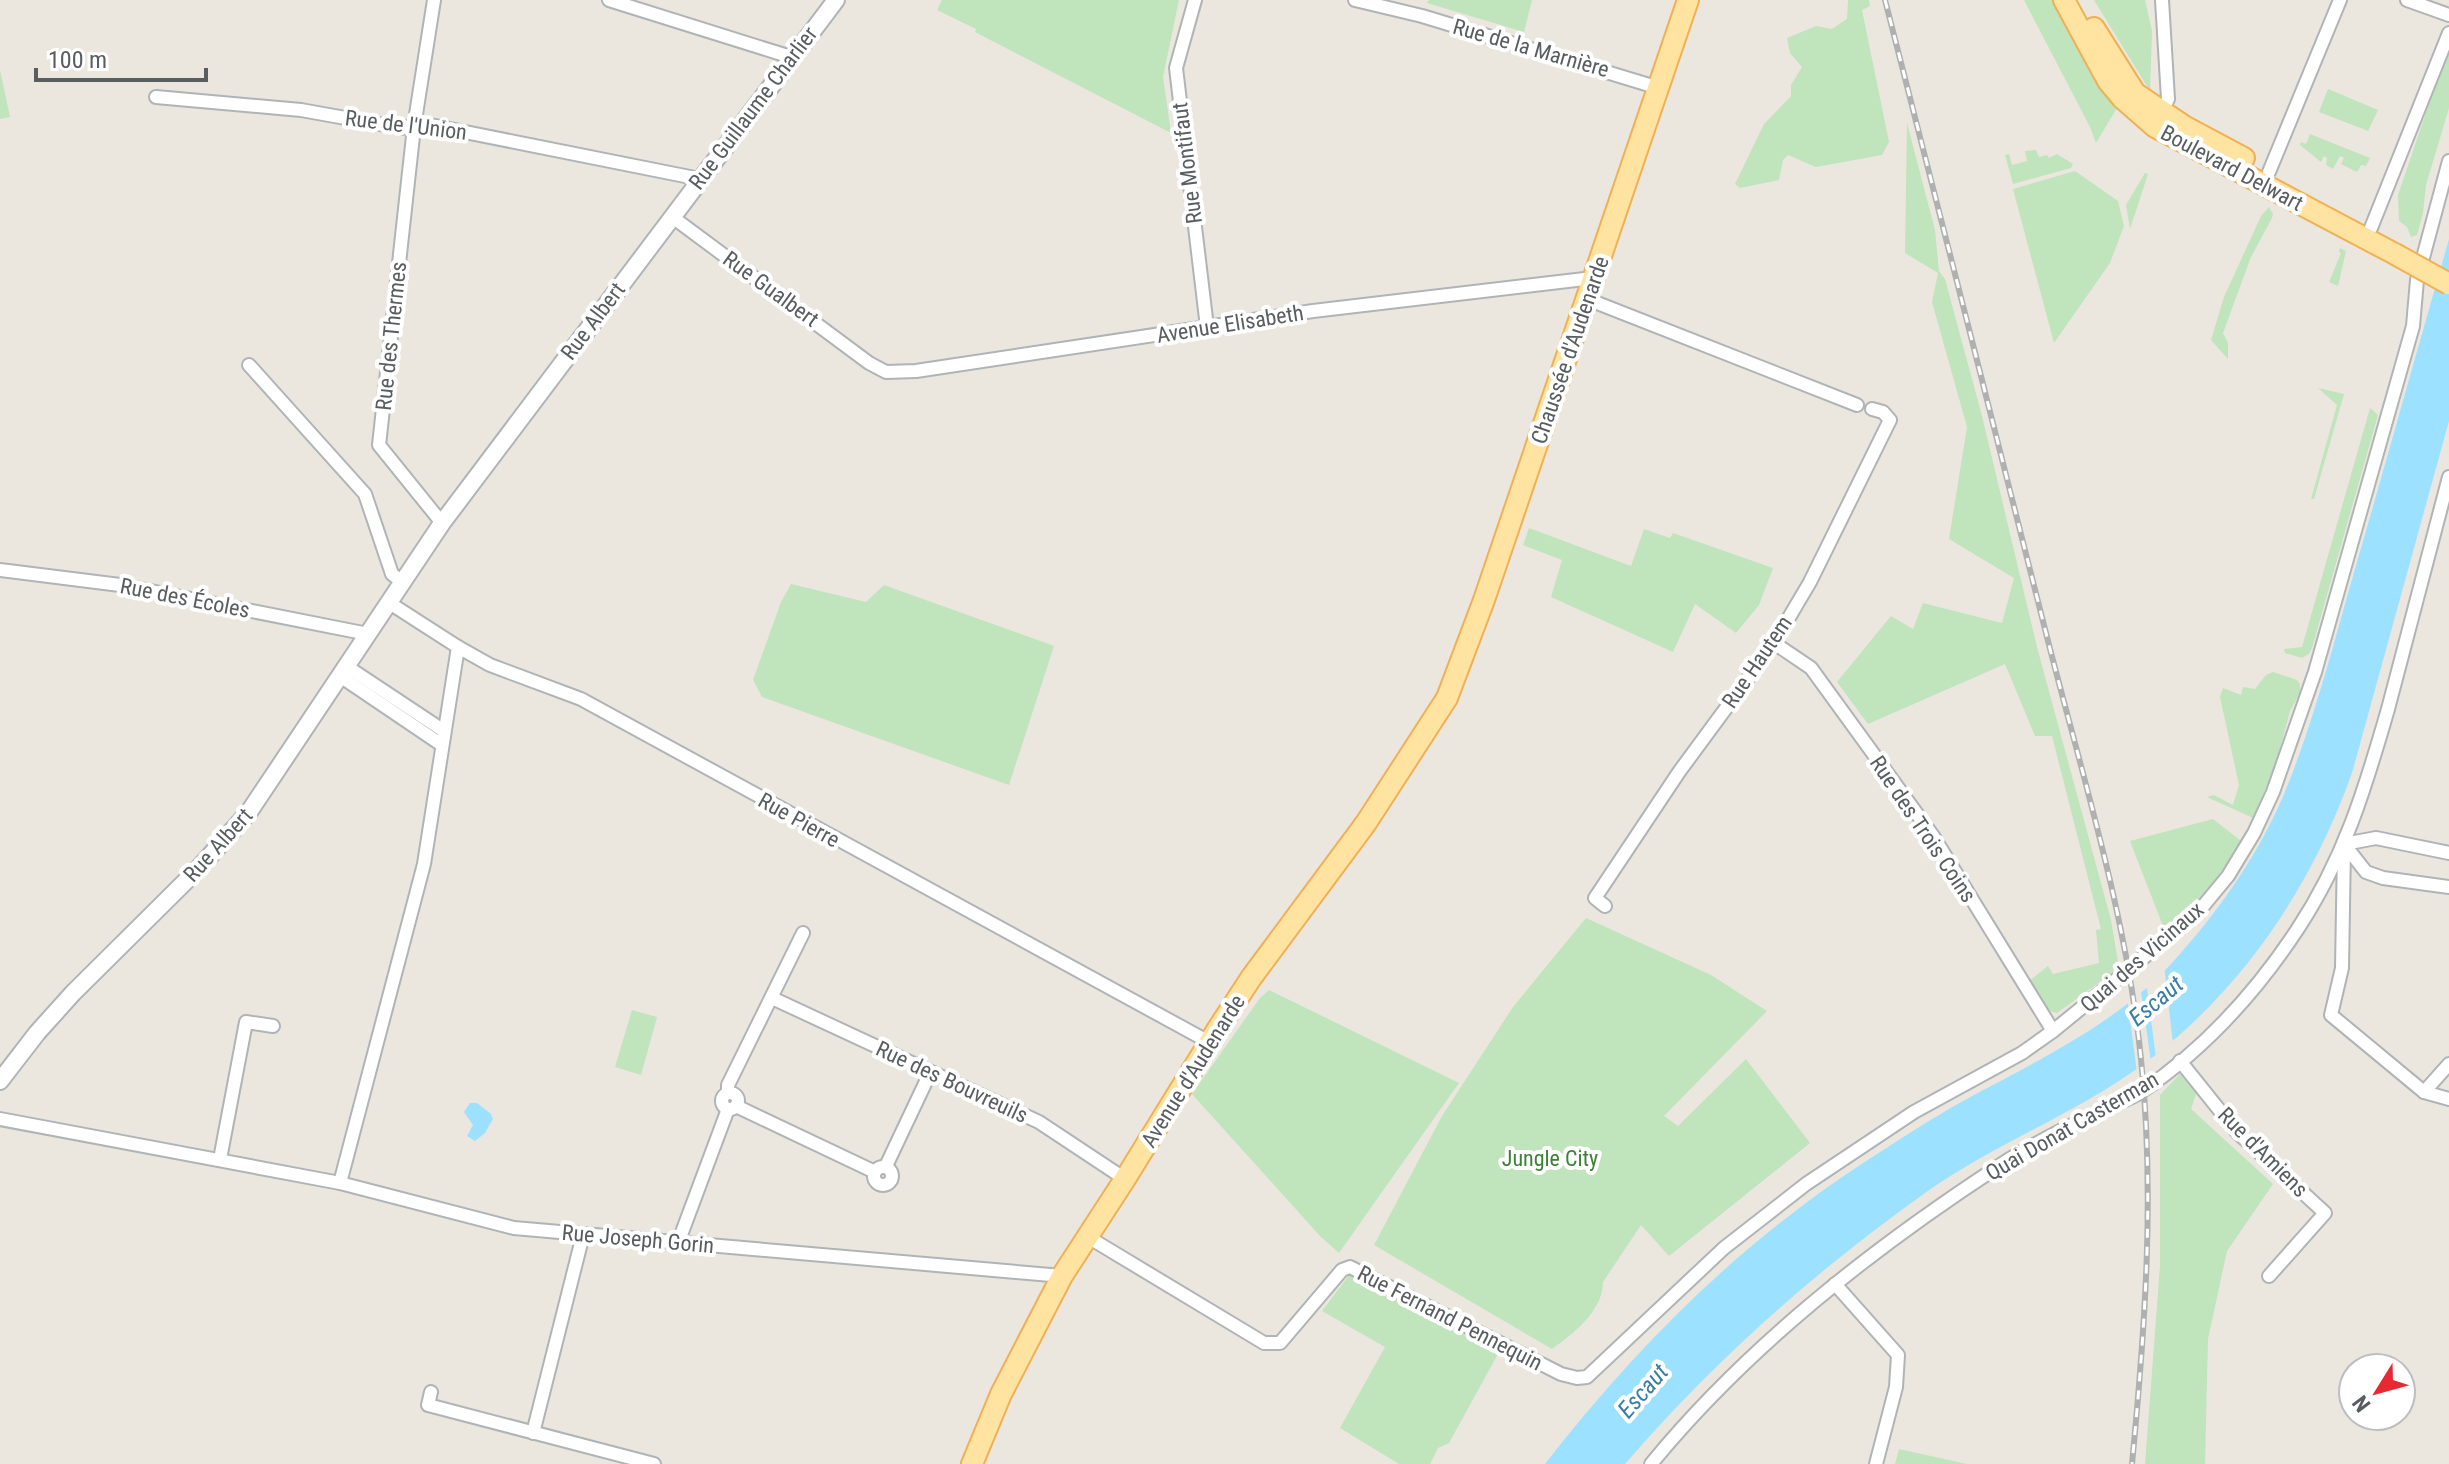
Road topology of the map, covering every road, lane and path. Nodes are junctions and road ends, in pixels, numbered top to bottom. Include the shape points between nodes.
1 (434, 0) edge
2 (609, 0) edge
3 (836, 0) edge
4 (1195, 0) edge
5 (1355, 0) edge
6 (1688, 0) edge
7 (2064, 0) edge
8 (2079, 0) edge
9 (2162, 0) edge
10 (2340, 0) edge
11 (2407, 0) edge
12 (2449, 15) edge
13 (2449, 33) edge
14 (791, 57) junction
15 (1659, 88) junction
16 (156, 97) dead end
17 (2162, 112) junction
18 (414, 127) junction
19 (2449, 161) edge
20 (2269, 172) junction
21 (700, 179) junction
22 (671, 216) junction
23 (2371, 228) junction
24 (2397, 250) junction
25 (2449, 273) edge
26 (1593, 278) junction
27 (2449, 284) edge
28 (1587, 299) junction
29 (1207, 327) junction
30 (869, 363) joint
31 (249, 365) dead end
32 (1857, 405) dead end
33 (1872, 409) dead end
34 (2449, 477) edge
35 (442, 523) junction
36 (0, 570) edge
37 (402, 582) junction
38 (388, 602) junction
39 (368, 634) junction
40 (1774, 643) junction
41 (458, 647) junction
42 (343, 671) junction
43 (1447, 698) joint
44 (402, 710) junction
45 (444, 731) junction
46 (442, 745) junction
47 (2344, 844) junction
48 (2449, 853) edge
49 (2449, 887) edge
50 (1605, 906) dead end
51 (803, 933) dead end
52 (772, 998) junction
53 (273, 1026) dead end
54 (2053, 1031) junction
55 (1209, 1042) junction
56 (2180, 1061) junction
57 (2449, 1064) edge
58 (930, 1073) junction
59 (0, 1081) edge
60 (2424, 1092) junction
61 (2449, 1099) edge
62 (732, 1107) junction
63 (0, 1119) edge
64 (220, 1159) junction
65 (1125, 1179) junction
66 (340, 1183) junction
67 (583, 1235) junction
68 (1088, 1237) junction
69 (678, 1243) junction
70 (1062, 1276) junction
71 (2269, 1276) dead end
72 (1835, 1284) junction
73 (1587, 1377) joint
74 (431, 1392) dead end
75 (533, 1433) junction
76 (654, 1464) edge
77 (972, 1464) edge
78 (1651, 1464) edge
79 (1876, 1464) edge

1 - 18 street, Rue des Thermes
2 - 14 street
3 - 14 street, Rue Guillaume Charlier
4 - 29 street, Rue Montifaut via 1176,68
5 - 15 street, Rue de la Marnière
6 - 15 main road, Chaussée d'Audenarde
7 - 24 main road, Boulevard Delwart via 2108,81 2155,127
8 - 17 main road, Boulevard Delwart via 2135,93
9 - 17 street via 2168,99
10 - 20 street
11 - 12 street
13 - 23 street
14 - 21 street, Rue Guillaume Charlier
15 - 26 main road, Chaussée d'Audenarde
16 - 18 street, Rue de l'Union
17 - 20 main road, Boulevard Delwart
18 - 21 street, Rue de l'Union via 425,124
18 - 35 street, Rue des Thermes via 379,445
19 - 54 street, Quai des Vicinaux via 2417,280 2413,326 2329,626 2286,762 2263,816 2204,905
20 - 23 main road, Boulevard Delwart
21 - 22 street, Rue Guillaume Charlier
22 - 30 street, Rue Gualbert
22 - 35 street, Rue Albert
23 - 24 main road, Boulevard Delwart
24 - 25 main road, Boulevard Delwart
24 - 27 main road, Boulevard Delwart, bridge
26 - 28 main road, Chaussée d'Audenarde
26 - 29 street, Avenue Elisabeth
28 - 32 street
28 - 43 main road, Chaussée d'Audenarde
29 - 30 street, Avenue Elisabeth via 916,371 886,372
31 - 37 street via 365,494 392,574
33 - 40 street, Rue Hautem via 1890,420 1817,570
34 - 47 street, Quai Donat Casterman via 2361,803
35 - 37 street, Rue Albert
36 - 39 street, Rue des Écoles via 120,585
37 - 38 street, Rue Albert
38 - 39 street, Rue Albert
38 - 41 street, Rue Pierre
39 - 42 street, Rue Albert
40 - 50 street, Rue Hautem via 1595,898
40 - 54 street, Rue des Trois Coins via 1811,668 1933,836
41 - 45 street
41 - 55 street, Rue Pierre via 490,665 581,699
42 - 44 street
42 - 59 street, Rue Albert via 229,836 63,1003
43 - 55 main road, Avenue d'Audenarde via 1366,823
44 - 45 street
44 - 46 street
45 - 46 street
46 - 66 street via 424,864
47 - 48 street via 2376,838
47 - 49 street via 2366,872
47 - 56 street, Quai Donat Casterman via 2315,901 2268,971 2213,1033
47 - 60 street via 2342,968 2331,1015
51 - 52 street
52 - 58 street, Rue des Bouvreuils
52 - 62 street via 728,1085 728,1092 737,1096
53 - 64 street via 246,1022
54 - 73 street, Quai des Vicinaux via 1914,1112 1806,1184 1724,1248
55 - 65 main road, Avenue d'Audenarde
56 - 71 street, Rue d'Amiens via 2237,1132 2325,1213
56 - 72 street, Quai Donat Casterman via 2138,1093 2003,1163
57 - 60 street
58 - 62 street via 880,1169
58 - 65 street, Rue des Bouvreuils via 1039,1122
60 - 61 street
62 - 69 street
63 - 64 street, Rue Joseph Gorin
64 - 66 street, Rue Joseph Gorin
65 - 68 main road, Avenue d'Audenarde
66 - 67 street, Rue Joseph Gorin via 514,1228
67 - 69 street, Rue Joseph Gorin
67 - 75 street
68 - 70 main road, Avenue d'Audenarde
68 - 73 street, Rue Fernand Pennequin via 1271,1345 1280,1343 1350,1267 1561,1374
69 - 70 street, Rue Joseph Gorin
70 - 77 main road, Avenue d'Audenarde via 1001,1394
72 - 78 street, Quai Donat Casterman via 1734,1374
72 - 79 street via 1898,1355 1896,1387
74 - 75 street via 428,1405
75 - 76 street

